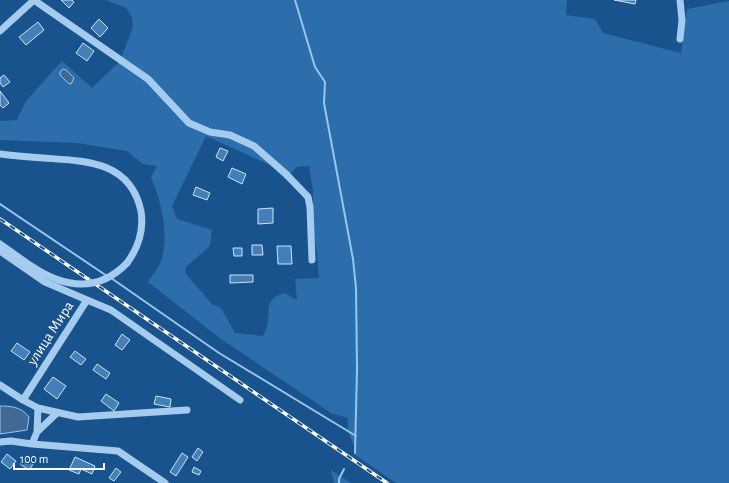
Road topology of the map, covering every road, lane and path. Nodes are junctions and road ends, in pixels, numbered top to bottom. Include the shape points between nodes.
1 (34, 0) edge
2 (680, 0) edge
3 (0, 32) edge
4 (680, 39) dead end
5 (0, 154) edge
6 (0, 244) edge
7 (0, 251) edge
8 (312, 260) dead end
9 (87, 300) junction
10 (0, 385) edge
11 (23, 400) junction
12 (240, 400) dead end
13 (38, 408) junction
14 (187, 410) dead end
15 (57, 413) junction
16 (37, 432) junction
17 (0, 442) edge
18 (32, 444) junction
19 (164, 483) edge

1 - 3 street
1 - 8 street via 148,79 189,123 210,132 230,135 254,146 286,174 308,197
2 - 4 street
5 - 6 street, bridge via 81,160 101,165 120,176 134,193 141,214 141,229 138,244 127,263 110,277 81,284 59,280 31,266
7 - 9 street via 45,282
9 - 11 street, улица Мира
9 - 12 street, улица Мира via 113,312
10 - 11 street
11 - 13 street
13 - 15 street
13 - 16 street
14 - 15 street via 78,417
15 - 16 street
16 - 18 street
17 - 18 street
18 - 19 street via 118,451

